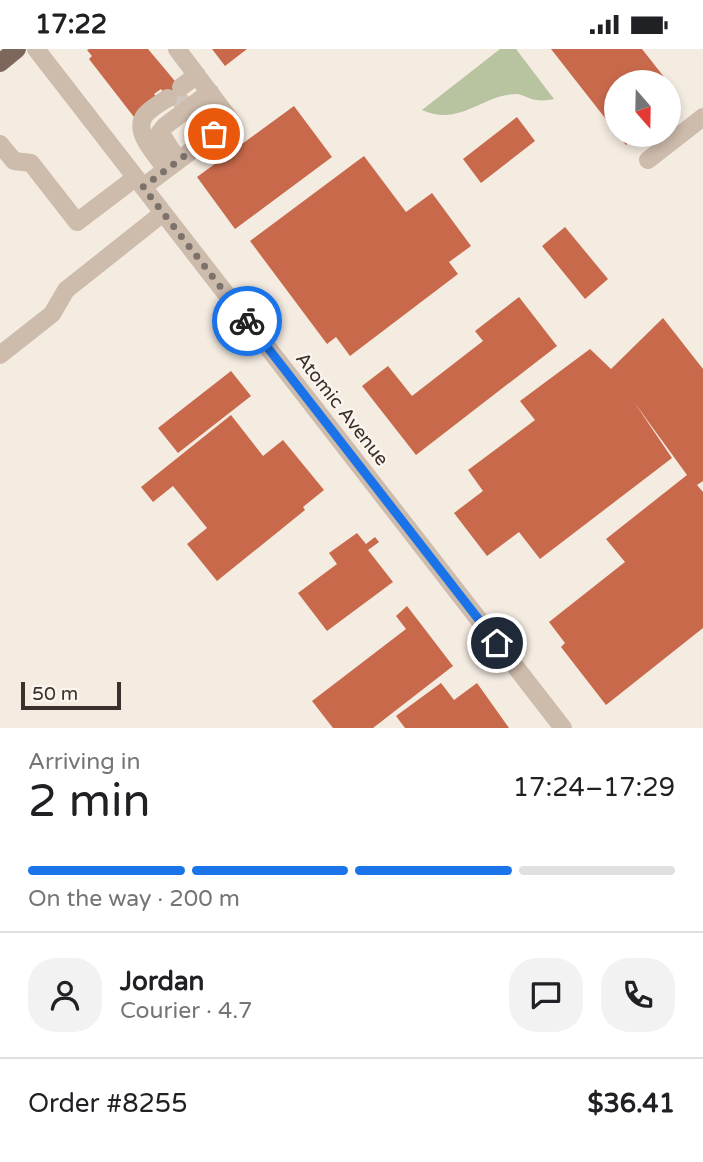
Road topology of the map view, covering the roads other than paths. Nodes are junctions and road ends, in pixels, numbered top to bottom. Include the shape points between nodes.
1 (17, 49) edge
2 (36, 49) edge
3 (177, 49) edge
4 (0, 63) edge
5 (203, 83) junction
6 (703, 117) edge
7 (150, 137) junction
8 (0, 144) edge
9 (648, 160) dead end
10 (172, 165) junction
11 (139, 182) junction
12 (163, 213) junction
13 (0, 355) edge
14 (563, 728) edge

1 - 4 main road
2 - 11 street, Atomic Avenue
3 - 5 street
5 - 7 street
5 - 7 street via 145,116 141,128
5 - 10 street via 231,121
6 - 9 street
7 - 10 street
8 - 11 street via 14,161 31,163 76,222
10 - 11 street
11 - 12 street, Atomic Avenue
12 - 13 street via 66,290 52,314
12 - 14 street, Atomic Avenue

